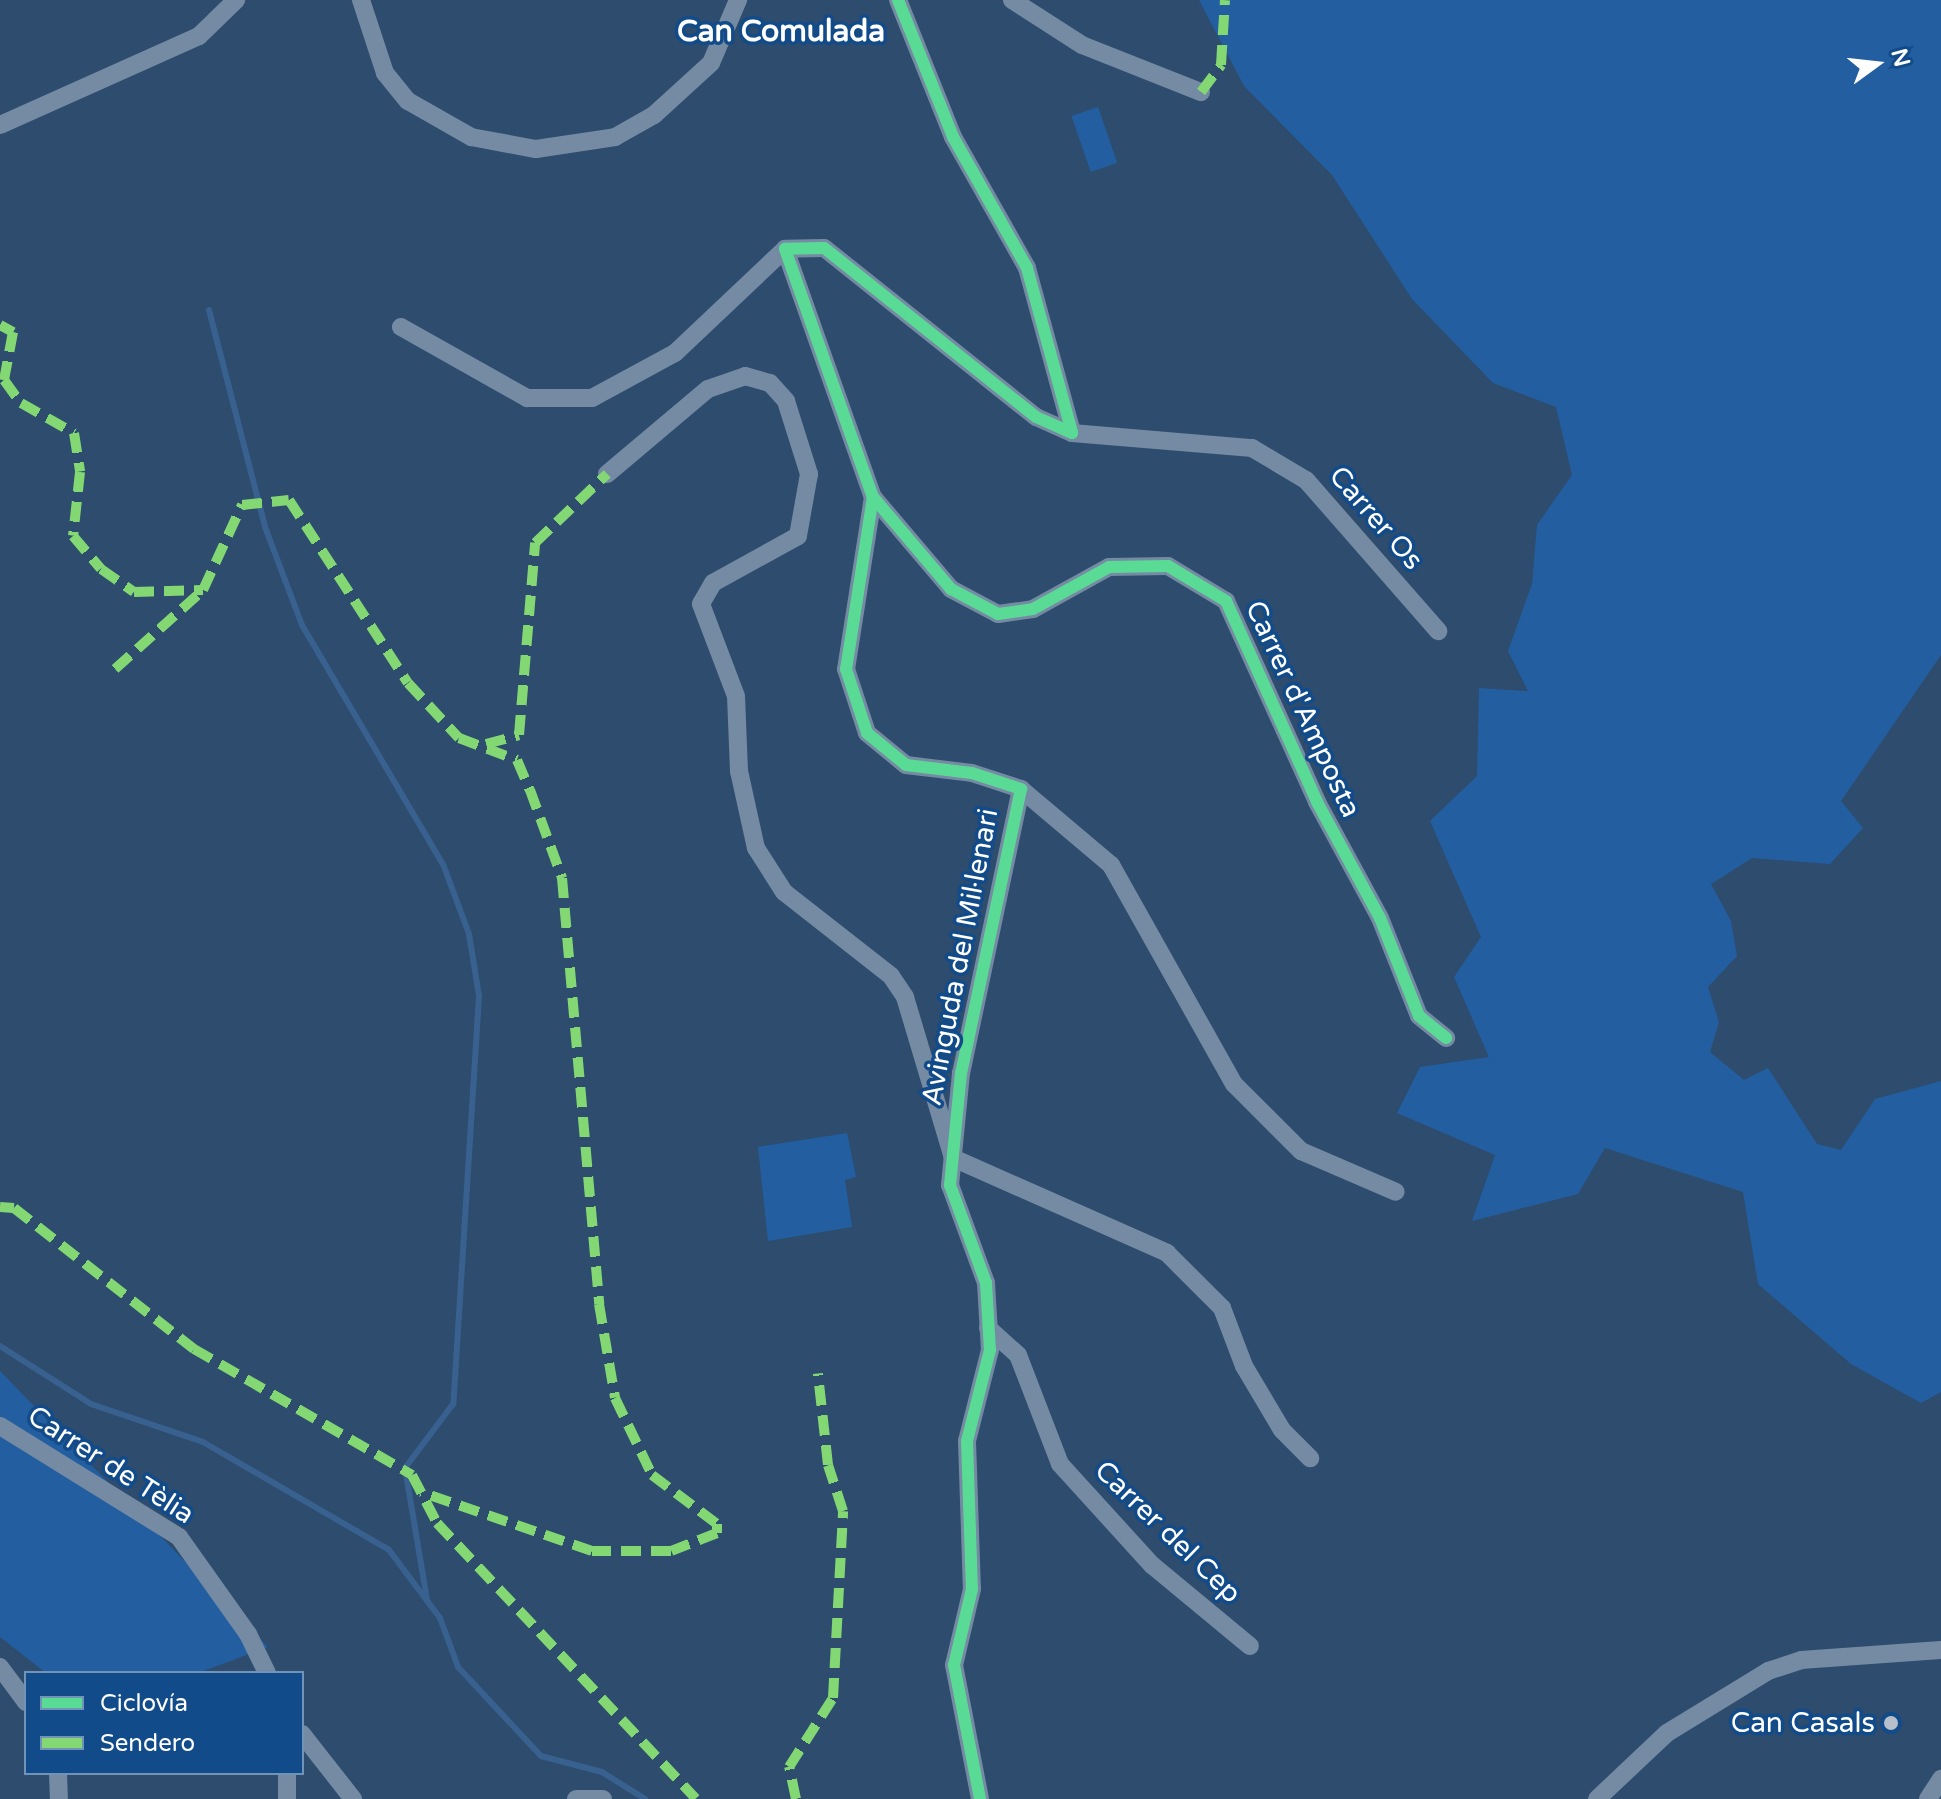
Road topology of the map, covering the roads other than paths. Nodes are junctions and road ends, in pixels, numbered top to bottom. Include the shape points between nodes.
1 (236, 0) edge
2 (361, 0) edge
3 (738, 0) edge
4 (898, 0) edge
5 (1012, 0) edge
6 (1201, 92) dead end
7 (0, 125) edge
8 (785, 249) junction
9 (401, 327) dead end
10 (1072, 433) junction
11 (607, 474) dead end
12 (873, 497) junction
13 (1438, 631) dead end
14 (1021, 789) junction
15 (1446, 1038) dead end
16 (953, 1158) junction
17 (1396, 1192) dead end
18 (988, 1328) junction
19 (0, 1426) edge
20 (1310, 1458) dead end
21 (1250, 1646) dead end
22 (1941, 1650) edge
23 (0, 1667) edge
24 (266, 1671) edge
25 (24, 1699) edge
26 (304, 1737) edge
27 (58, 1775) edge
28 (287, 1775) edge
29 (1941, 1779) edge
30 (59, 1799) edge
31 (287, 1799) edge
32 (353, 1799) edge
33 (576, 1799) edge
34 (603, 1799) edge
35 (980, 1799) edge
36 (1597, 1799) edge
37 (1928, 1799) edge

1 - 7 street via 199,36
2 - 3 street via 385,73 408,101 471,137 536,149 615,137 654,115 711,63
4 - 10 street via 953,137 1027,268
5 - 6 street via 1082,45
8 - 9 street via 675,353 592,398 527,398
8 - 10 street via 824,248 1036,417
8 - 12 street, Avinguda del Mil·lenari
10 - 13 street, Carrer Os via 1252,448 1306,480
11 - 16 street via 708,389 745,376 770,383 786,401 809,474 798,536 713,583 701,604 704,626 730,670 756,848 784,892 891,976 905,997
12 - 14 street, Avinguda del Mil·lenari via 846,669 867,733 906,765 972,773
12 - 15 street, Carrer d'Amposta via 951,589 998,614 1033,609 1109,567 1168,566 1226,601 1317,802 1380,918 1419,1016
14 - 16 street, Avinguda del Mil·lenari via 961,1073
14 - 17 street via 1111,865 1234,1084 1301,1151
16 - 18 street, Avinguda del Mil·lenari via 950,1185 986,1283
16 - 20 street via 1167,1253 1222,1308 1244,1366 1282,1430
18 - 21 street, Carrer del Cep via 1018,1355 1060,1464 1152,1565
18 - 35 street, Avinguda del Mil·lenari via 967,1441 972,1589 954,1665
19 - 24 street, Carrer de Tèlia via 179,1537 248,1634
22 - 36 street via 1801,1660 1768,1671 1667,1733
23 - 25 street
26 - 32 street
27 - 30 street
28 - 31 street
29 - 37 street
33 - 34 street

